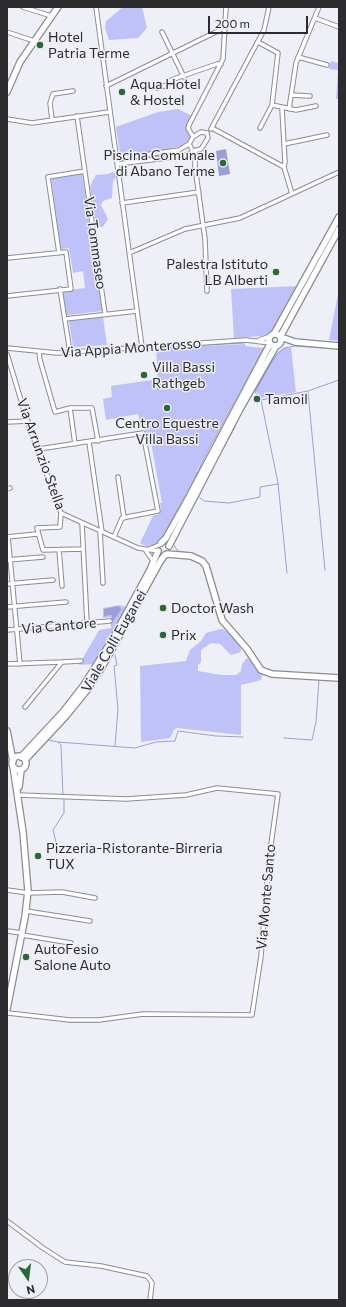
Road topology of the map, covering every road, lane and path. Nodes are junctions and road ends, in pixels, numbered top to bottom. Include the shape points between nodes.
1 (23, 7) edge
2 (57, 7) edge
3 (96, 7) edge
4 (226, 7) edge
5 (269, 7) edge
6 (319, 7) edge
7 (52, 16) junction
8 (315, 18) junction
9 (339, 27) edge
10 (224, 28) junction
11 (7, 32) edge
12 (162, 32) dead end
13 (34, 41) junction
14 (258, 42) junction
15 (173, 53) junction
16 (298, 57) junction
17 (221, 64) junction
18 (327, 65) dead end
19 (184, 77) junction
20 (106, 86) junction
21 (157, 88) dead end
22 (73, 91) dead end
23 (7, 92) edge
24 (291, 95) junction
25 (310, 96) dead end
26 (272, 105) junction
27 (316, 106) dead end
28 (282, 109) junction
29 (289, 109) junction
30 (109, 112) junction
31 (77, 116) junction
32 (7, 119) edge
33 (52, 120) junction
34 (211, 128) junction
35 (260, 128) dead end
36 (201, 132) junction
37 (327, 135) dead end
38 (193, 136) junction
39 (208, 138) junction
40 (189, 144) junction
41 (284, 144) junction
42 (194, 151) junction
43 (116, 159) junction
44 (117, 164) junction
45 (284, 167) junction
46 (85, 171) junction
47 (339, 172) edge
48 (199, 192) junction
49 (292, 194) junction
50 (122, 203) junction
51 (339, 217) edge
52 (203, 226) junction
53 (339, 229) edge
54 (59, 253) junction
55 (129, 253) junction
56 (7, 258) edge
57 (60, 290) junction
58 (207, 291) dead end
59 (7, 296) edge
60 (137, 311) junction
61 (105, 314) junction
62 (65, 319) junction
63 (277, 336) junction
64 (256, 341) junction
65 (295, 342) junction
66 (270, 343) junction
67 (278, 345) junction
68 (339, 346) edge
69 (142, 347) junction
70 (7, 349) edge
71 (39, 352) junction
72 (70, 352) junction
73 (7, 354) edge
74 (70, 408) junction
75 (28, 421) junction
76 (7, 422) edge
77 (98, 441) junction
78 (89, 442) junction
79 (75, 444) junction
80 (39, 449) junction
81 (118, 477) dead end
82 (61, 513) junction
83 (124, 518) junction
84 (82, 524) junction
85 (101, 532) junction
86 (37, 534) junction
87 (8, 537) edge
88 (114, 537) junction
89 (169, 546) junction
90 (159, 547) junction
91 (83, 549) junction
92 (60, 550) junction
93 (146, 550) junction
94 (166, 554) junction
95 (179, 554) junction
96 (43, 557) dead end
97 (9, 560) edge
98 (153, 562) junction
99 (53, 580) dead end
100 (13, 583) junction
101 (103, 583) dead end
102 (7, 584) edge
103 (62, 586) dead end
104 (66, 602) dead end
105 (15, 606) junction
106 (7, 607) edge
107 (110, 621) dead end
108 (87, 623) junction
109 (7, 630) edge
110 (17, 630) junction
111 (81, 661) dead end
112 (62, 662) junction
113 (7, 664) edge
114 (20, 664) junction
115 (339, 678) edge
116 (25, 707) dead end
117 (7, 731) edge
118 (18, 760) junction
119 (20, 770) junction
120 (18, 795) junction
121 (7, 890) edge
122 (28, 893) junction
123 (95, 898) dead end
124 (26, 912) junction
125 (90, 921) dead end
126 (7, 931) edge
127 (22, 934) junction
128 (71, 943) dead end
129 (7, 1012) edge
130 (7, 1221) edge
131 (150, 1300) edge

1 - 7 street
2 - 7 main road
3 - 20 street
4 - 10 street
5 - 14 street via 267,24
6 - 8 street
7 - 13 main road
8 - 9 street
8 - 16 street
10 - 15 street
10 - 17 street
11 - 13 street
12 - 15 street
13 - 23 main road via 20,62
14 - 26 street via 278,52
14 - 34 street
15 - 19 street
15 - 20 street
16 - 18 street
16 - 24 street
17 - 19 street
17 - 38 street via 189,125
19 - 21 street via 171,80 167,85
20 - 30 street
22 - 33 street via 53,94 50,103
24 - 25 street
24 - 29 street
26 - 28 street
26 - 35 street
27 - 29 street
28 - 29 street
28 - 41 street
30 - 31 street
30 - 43 street
31 - 33 street
31 - 46 street, Via Tommaseo
32 - 33 street via 32,123
34 - 36 street
34 - 39 street
34 - 45 street
36 - 38 street
36 - 39 street via 207,134
37 - 41 street
38 - 40 street
39 - 42 street via 201,150
40 - 42 street
40 - 43 street via 179,150
41 - 45 street
42 - 44 street via 175,157
42 - 48 street
43 - 44 street
44 - 50 street
45 - 49 street
46 - 54 street via 48,176
46 - 61 street, Via Tommaseo
47 - 49 street
48 - 50 street
48 - 52 street
49 - 52 street via 240,218
50 - 55 street
51 - 63 main road, Viale Colli Euganei
52 - 55 street via 172,234
52 - 58 street
53 - 63 main road, Viale Colli Euganei
54 - 56 street
54 - 57 street via 66,252 70,289
55 - 60 street
57 - 59 street
57 - 62 street
60 - 61 street
60 - 69 street
61 - 62 street
62 - 72 street
63 - 64 street, Via Appia Monterosso
63 - 65 main road
63 - 66 main road, Viale Colli Euganei
63 - 67 main road, Viale Colli Euganei
64 - 66 street, Via Appia Monterosso
64 - 69 street, Via Appia Monterosso
65 - 67 main road
65 - 68 main road
66 - 67 main road
66 - 90 main road, Viale Colli Euganei via 189,497
67 - 89 main road, Viale Colli Euganei via 240,409
69 - 72 street, Via Appia Monterosso
70 - 71 street, Via Appia Monterosso
71 - 72 street, Via Appia Monterosso
71 - 74 street via 55,412
73 - 75 street, Via Arrunzio Stella
74 - 77 street via 92,408
74 - 79 street
75 - 76 street
75 - 80 street, Via Arrunzio Stella
77 - 78 street
77 - 83 street via 142,432 144,434 158,511
78 - 79 street
78 - 85 street via 98,493
79 - 80 street
80 - 82 street, Via Arrunzio Stella
81 - 83 street
82 - 84 street, Via Arrunzio Stella
82 - 86 street via 60,527 37,528
83 - 88 street
84 - 85 street, Via Arrunzio Stella
84 - 91 street
85 - 88 street, Via Arrunzio Stella
85 - 101 street
86 - 87 street
86 - 92 street via 43,550
87 - 97 street
88 - 93 street, Via Arrunzio Stella
89 - 90 main road via 166,543
89 - 94 main road, Viale Colli Euganei via 170,551
89 - 95 main road
90 - 93 street
90 - 94 main road via 161,554
90 - 98 main road, Viale Colli Euganei
91 - 92 street
91 - 108 street
92 - 103 street
93 - 98 street
94 - 95 main road
94 - 118 main road, Viale Colli Euganei via 87,690 66,716
95 - 115 main road via 191,556 206,566 222,620 243,643 261,670 272,674
96 - 97 street
97 - 100 street
98 - 118 main road, Viale Colli Euganei via 111,642 84,685 63,712
99 - 100 street
100 - 102 street
100 - 105 street
104 - 105 street
105 - 106 street
105 - 110 street
107 - 108 street, Via Cantore
108 - 110 street, Via Cantore
109 - 110 street, Via Cantore
110 - 114 street
111 - 112 street
112 - 114 street
112 - 116 street
113 - 114 street
117 - 118 main road
118 - 119 main road
118 - 119 main road via 25,766
118 - 120 main road
119 - 120 main road
120 - 122 main road
120 - 129 street, Via Monte Santo via 126,799 186,795 217,788 278,794 252,1016 143,1014 99,1020 70,1020
121 - 122 street
122 - 123 street via 62,892
122 - 124 main road
124 - 125 street
124 - 127 main road
126 - 127 street
127 - 128 street
127 - 129 main road
130 - 131 street via 66,1262 101,1266 147,1276 152,1283

